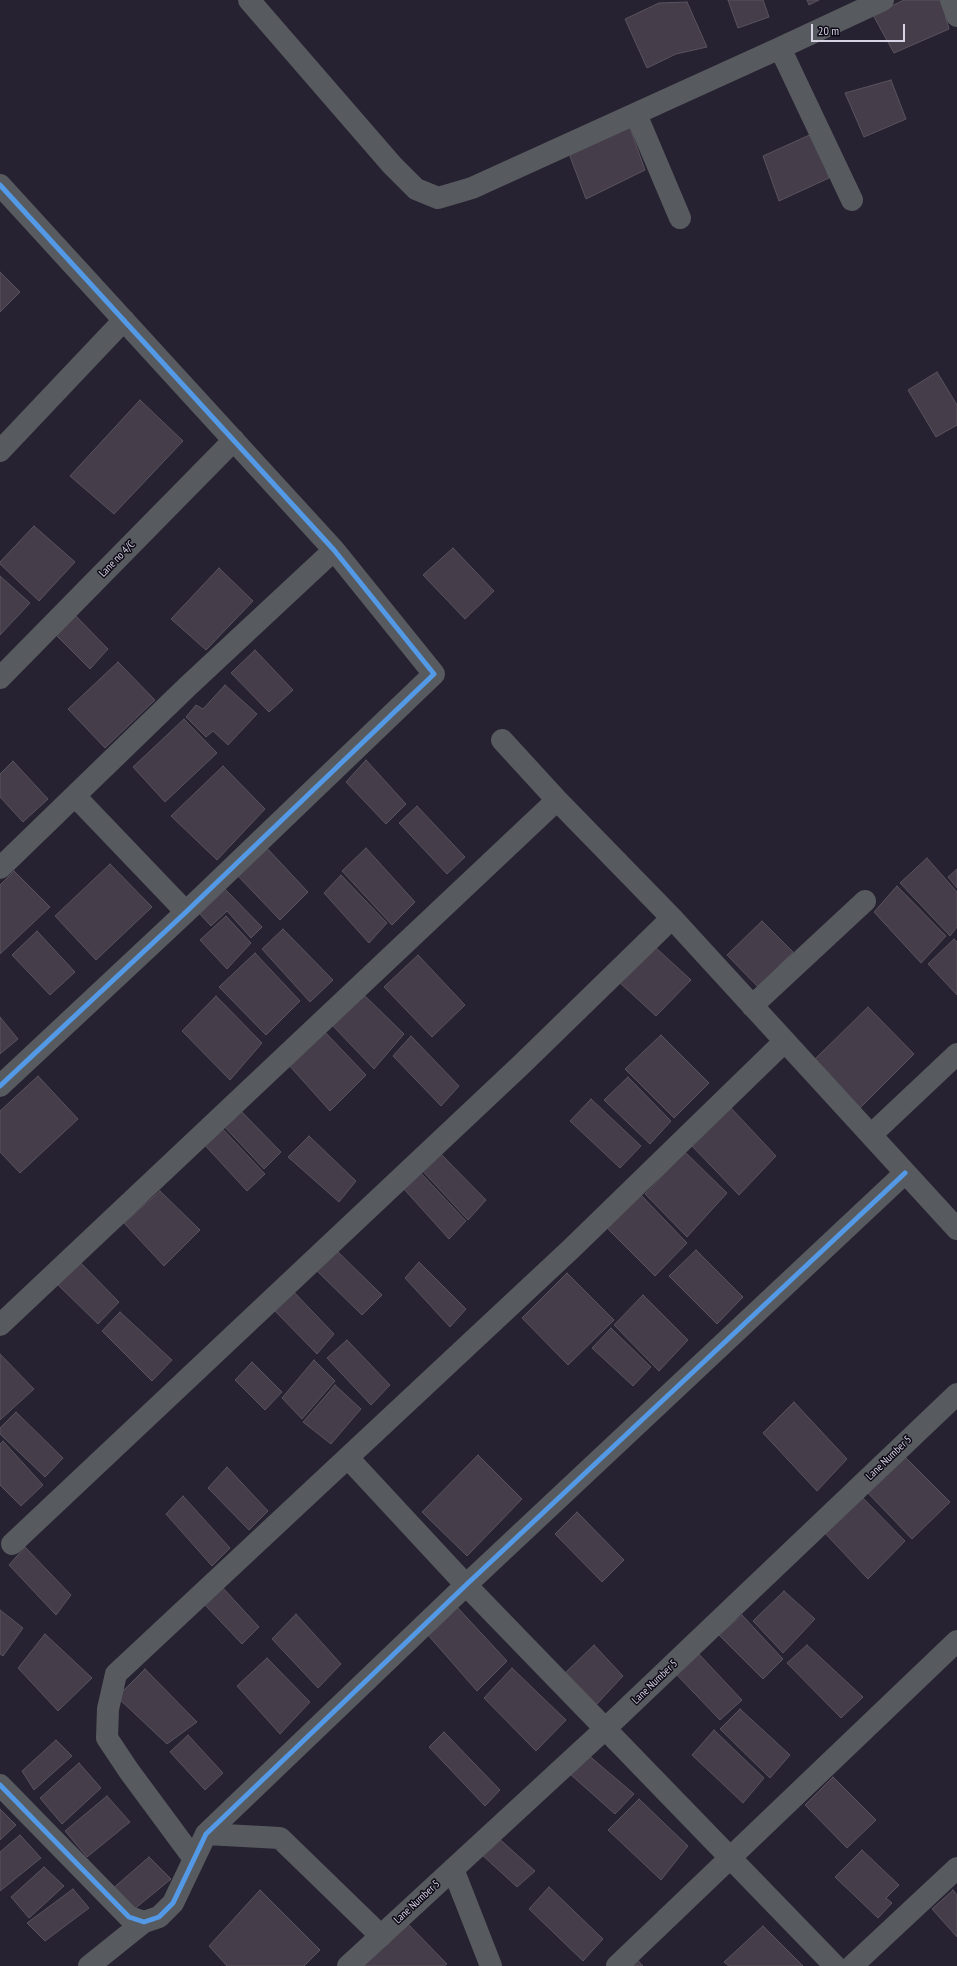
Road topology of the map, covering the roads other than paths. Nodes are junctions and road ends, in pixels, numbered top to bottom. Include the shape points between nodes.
1 (249, 0) edge
2 (883, 0) edge
3 (951, 0) edge
4 (957, 16) edge
5 (780, 48) junction
6 (636, 114) junction
7 (0, 185) edge
8 (852, 200) dead end
9 (680, 218) dead end
10 (124, 320) junction
11 (234, 440) junction
12 (0, 451) edge
13 (334, 550) junction
14 (0, 678) edge
15 (502, 740) dead end
16 (75, 796) junction
17 (557, 800) junction
18 (0, 868) edge
19 (865, 902) dead end
20 (186, 912) junction
21 (672, 918) junction
22 (752, 1006) junction
23 (785, 1041) junction
24 (957, 1054) edge
25 (0, 1086) edge
26 (871, 1135) junction
27 (905, 1172) junction
28 (957, 1229) edge
29 (0, 1325) edge
30 (957, 1394) edge
31 (348, 1459) junction
32 (12, 1544) dead end
33 (466, 1585) junction
34 (957, 1641) edge
35 (606, 1728) junction
36 (0, 1785) edge
37 (206, 1834) junction
38 (731, 1857) junction
39 (194, 1859) junction
40 (957, 1868) edge
41 (453, 1869) junction
42 (144, 1922) junction
43 (381, 1936) junction
44 (89, 1966) edge
45 (348, 1966) edge
46 (491, 1966) edge
47 (617, 1966) edge
48 (835, 1966) edge
49 (852, 1966) edge

1 - 6 street via 397,170 416,189 438,198 472,188
2 - 5 street
3 - 4 street
5 - 6 street
5 - 8 street
6 - 9 street
7 - 10 street
10 - 11 street
10 - 12 street
11 - 13 street
11 - 14 street, Lane no 4/C
13 - 16 street
13 - 20 street via 434,674
15 - 17 street
16 - 18 street
16 - 20 street
17 - 21 street
17 - 29 street
19 - 22 street
20 - 25 street
21 - 22 street
21 - 32 street via 522,1064
22 - 23 street
23 - 26 street
23 - 31 street via 572,1248
24 - 26 street
26 - 27 street
27 - 28 street
27 - 33 street
30 - 35 street, Lane Number 5
31 - 33 street
31 - 39 street via 116,1674 108,1709 107,1738
33 - 35 street
33 - 37 street
34 - 38 street
35 - 38 street
35 - 41 street, Lane Number 5
36 - 42 street via 129,1917
37 - 39 street
37 - 43 street via 280,1838
38 - 47 street
38 - 48 street
39 - 42 street via 173,1903 159,1917
40 - 49 street
41 - 43 street, Lane Number 5
41 - 46 street
42 - 44 street
43 - 45 street, Lane Number 5

